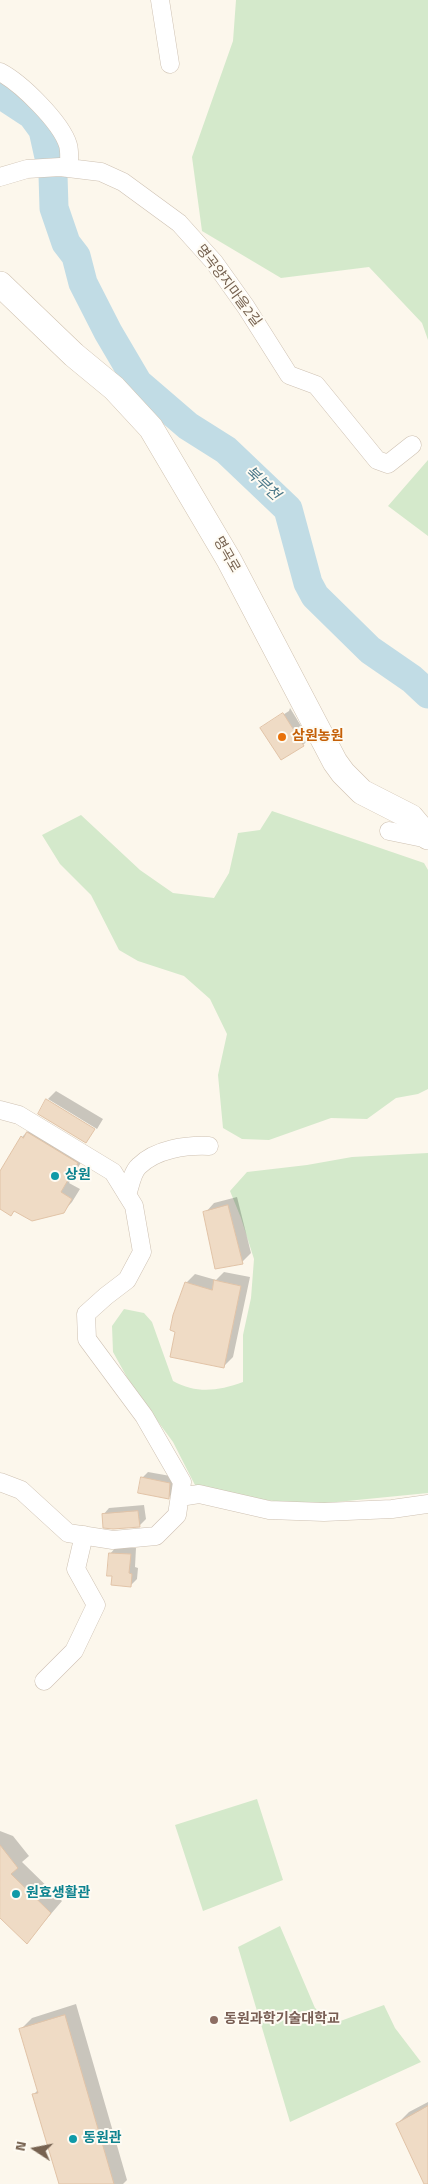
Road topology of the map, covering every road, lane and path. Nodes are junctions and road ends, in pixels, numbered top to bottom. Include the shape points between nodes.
1 (160, 0) edge
2 (170, 64) dead end
3 (0, 72) edge
4 (69, 168) junction
5 (0, 177) edge
6 (0, 284) edge
7 (412, 445) dead end
8 (389, 831) dead end
9 (428, 838) edge
10 (0, 1110) edge
11 (209, 1146) dead end
12 (127, 1195) junction
13 (0, 1482) edge
14 (180, 1497) junction
15 (428, 1504) edge
16 (84, 1535) junction
17 (44, 1681) dead end

1 - 2 street
3 - 4 street via 27,90 63,134 69,147
4 - 5 street, 명곡양지마을2길 via 27,169
4 - 7 street, 명곡양지마을2길 via 101,172 123,182 179,223 214,262 289,375 316,385 377,460 388,464
6 - 9 main road, 명곡로 via 74,355 114,388 150,428 230,560 335,762 362,792 411,817
8 - 9 street
10 - 12 street via 19,1115 113,1172
11 - 12 street via 193,1145 159,1152 137,1167
12 - 14 street via 134,1206 142,1252 128,1280 86,1314 87,1339 144,1416 166,1453 182,1482
13 - 16 street via 22,1490 68,1533
14 - 15 street via 199,1494 268,1510 324,1512
14 - 16 street via 177,1515 156,1536 113,1540
16 - 17 street via 76,1569 96,1605 74,1651

